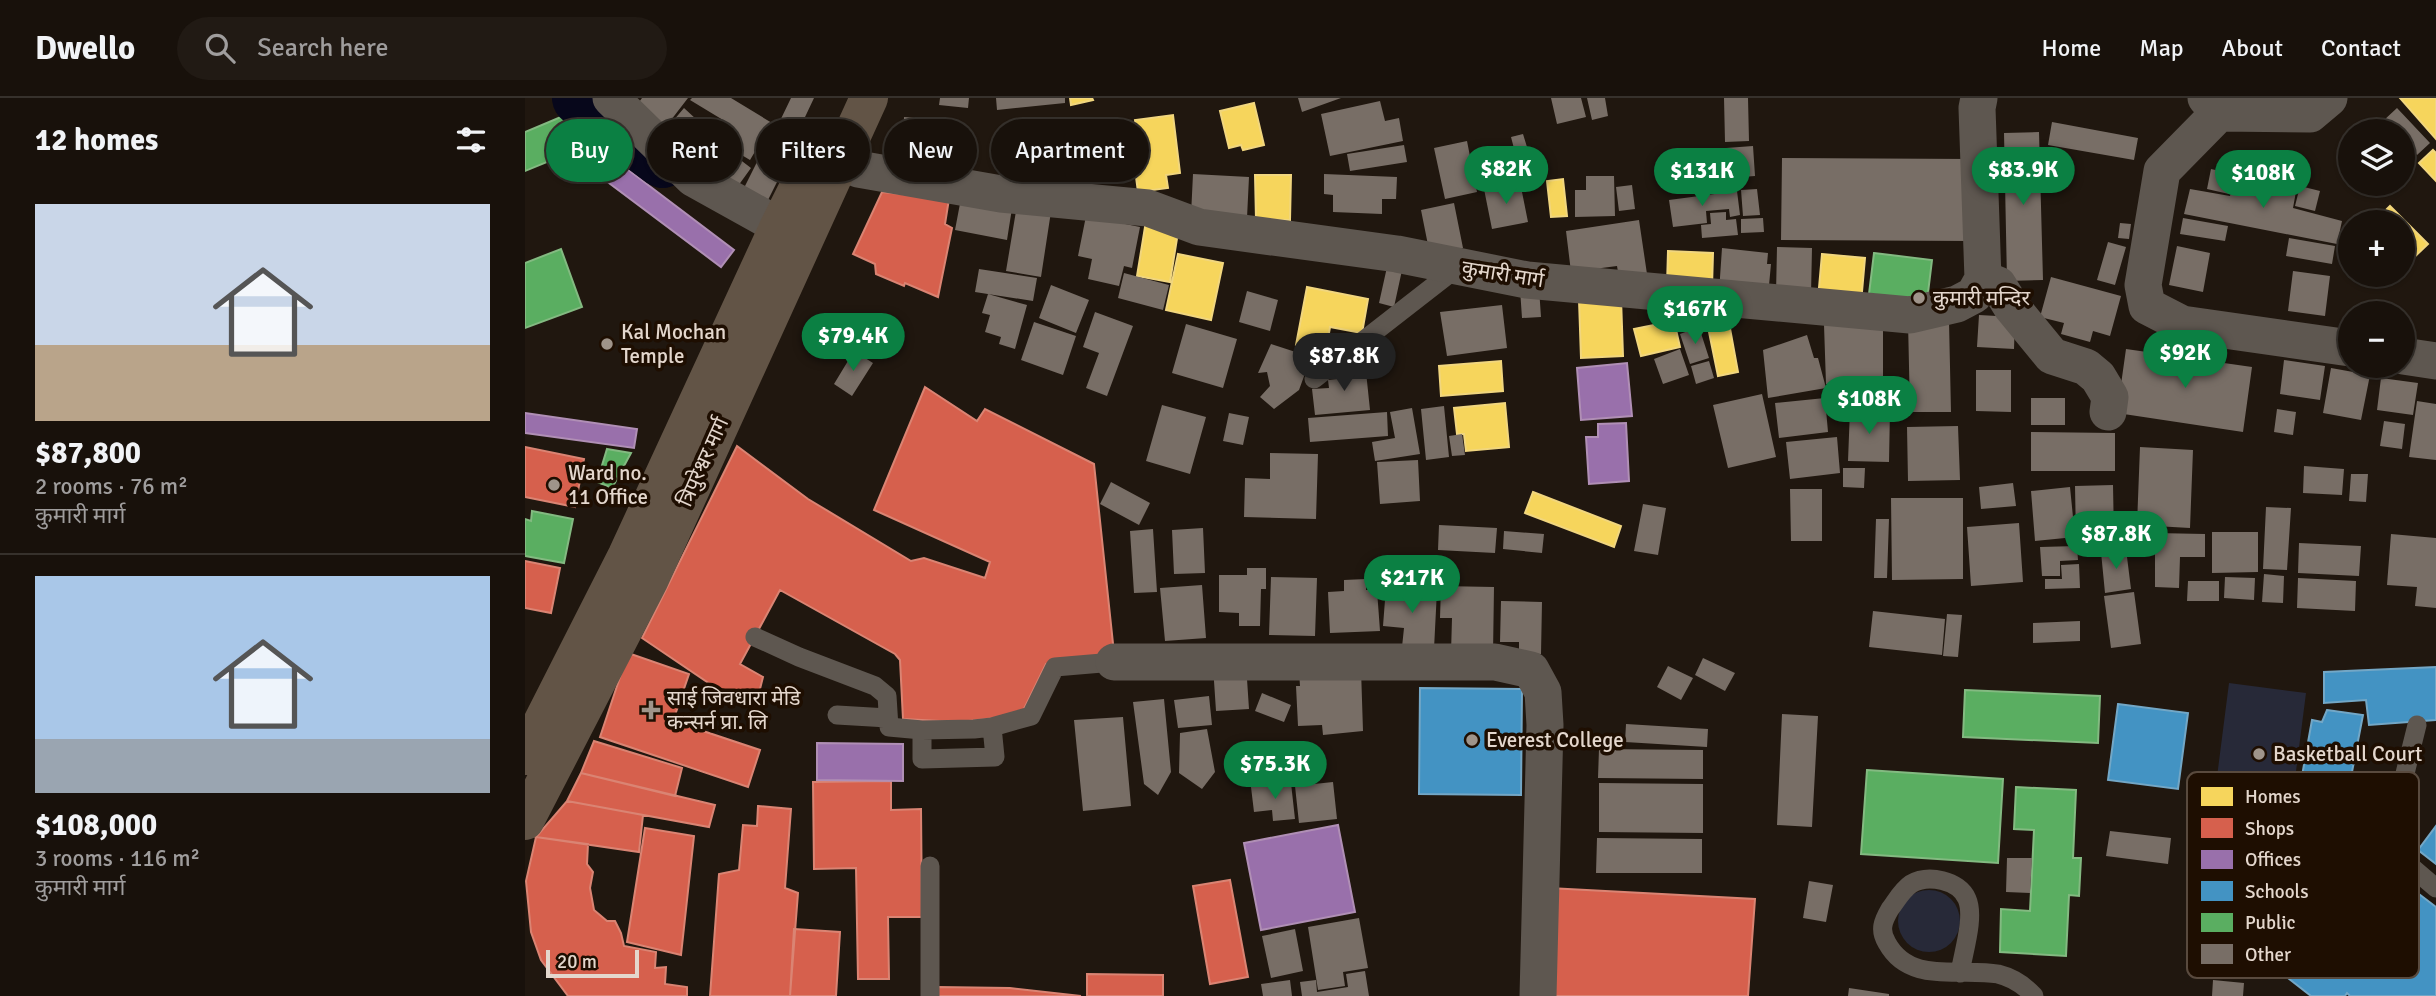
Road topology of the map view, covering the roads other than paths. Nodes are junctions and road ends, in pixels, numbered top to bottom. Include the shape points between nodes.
1 (611, 98) edge
2 (843, 98) edge
3 (869, 98) edge
4 (1979, 98) edge
5 (2329, 98) edge
6 (2212, 105) edge
7 (859, 119) edge
8 (870, 172) edge
9 (831, 182) edge
10 (779, 226) junction
11 (1458, 267) junction
12 (1983, 279) junction
13 (2338, 346) edge
14 (2415, 358) edge
15 (2436, 361) edge
16 (1314, 379) dead end
17 (2108, 412) dead end
18 (755, 637) dead end
19 (1114, 662) joint
20 (837, 715) dead end
21 (888, 718) junction
22 (2417, 725) dead end
23 (992, 727) junction
24 (922, 730) junction
25 (525, 756) edge
26 (2405, 772) edge
27 (525, 821) edge
28 (930, 866) dead end
29 (2419, 873) edge
30 (2436, 888) edge
31 (1960, 973) junction
32 (930, 996) edge
33 (1538, 996) edge
34 (2034, 996) edge

1 - 10 street via 693,178
2 - 10 highway, त्रिपुरेश्वर मार्ग
3 - 7 highway, त्रिपुरेश्वर मार्ग
4 - 12 street
5 - 6 street via 2310,114
6 - 13 street via 2162,171 2143,285 2147,306 2182,324
8 - 11 street, कुमारी मार्ग via 1001,194 1149,208 1199,227 1397,254
9 - 27 highway, त्रिपुरेश्वर मार्ग via 659,583
10 - 25 highway, त्रिपुरेश्वर मार्ग via 627,555
11 - 12 street, कुमारी मार्ग via 1527,280 1910,315 1957,304 1974,295
11 - 16 lane
12 - 17 street via 1998,285 2052,356 2086,367 2098,377 2110,397
14 - 15 street
18 - 21 lane via 875,686 887,696
19 - 23 lane via 1055,667 1031,716
19 - 33 street via 1495,663 1531,670 1543,692 1545,725
20 - 21 lane
21 - 24 lane via 889,727
22 - 26 lane
23 - 24 lane
23 - 24 lane via 995,757 922,758
28 - 32 lane
29 - 30 lane
31 - 31 lane via 1970,916 1967,900 1951,883 1928,880 1910,885 1882,926 1891,952 1919,970
31 - 34 lane via 1998,974 2022,983

